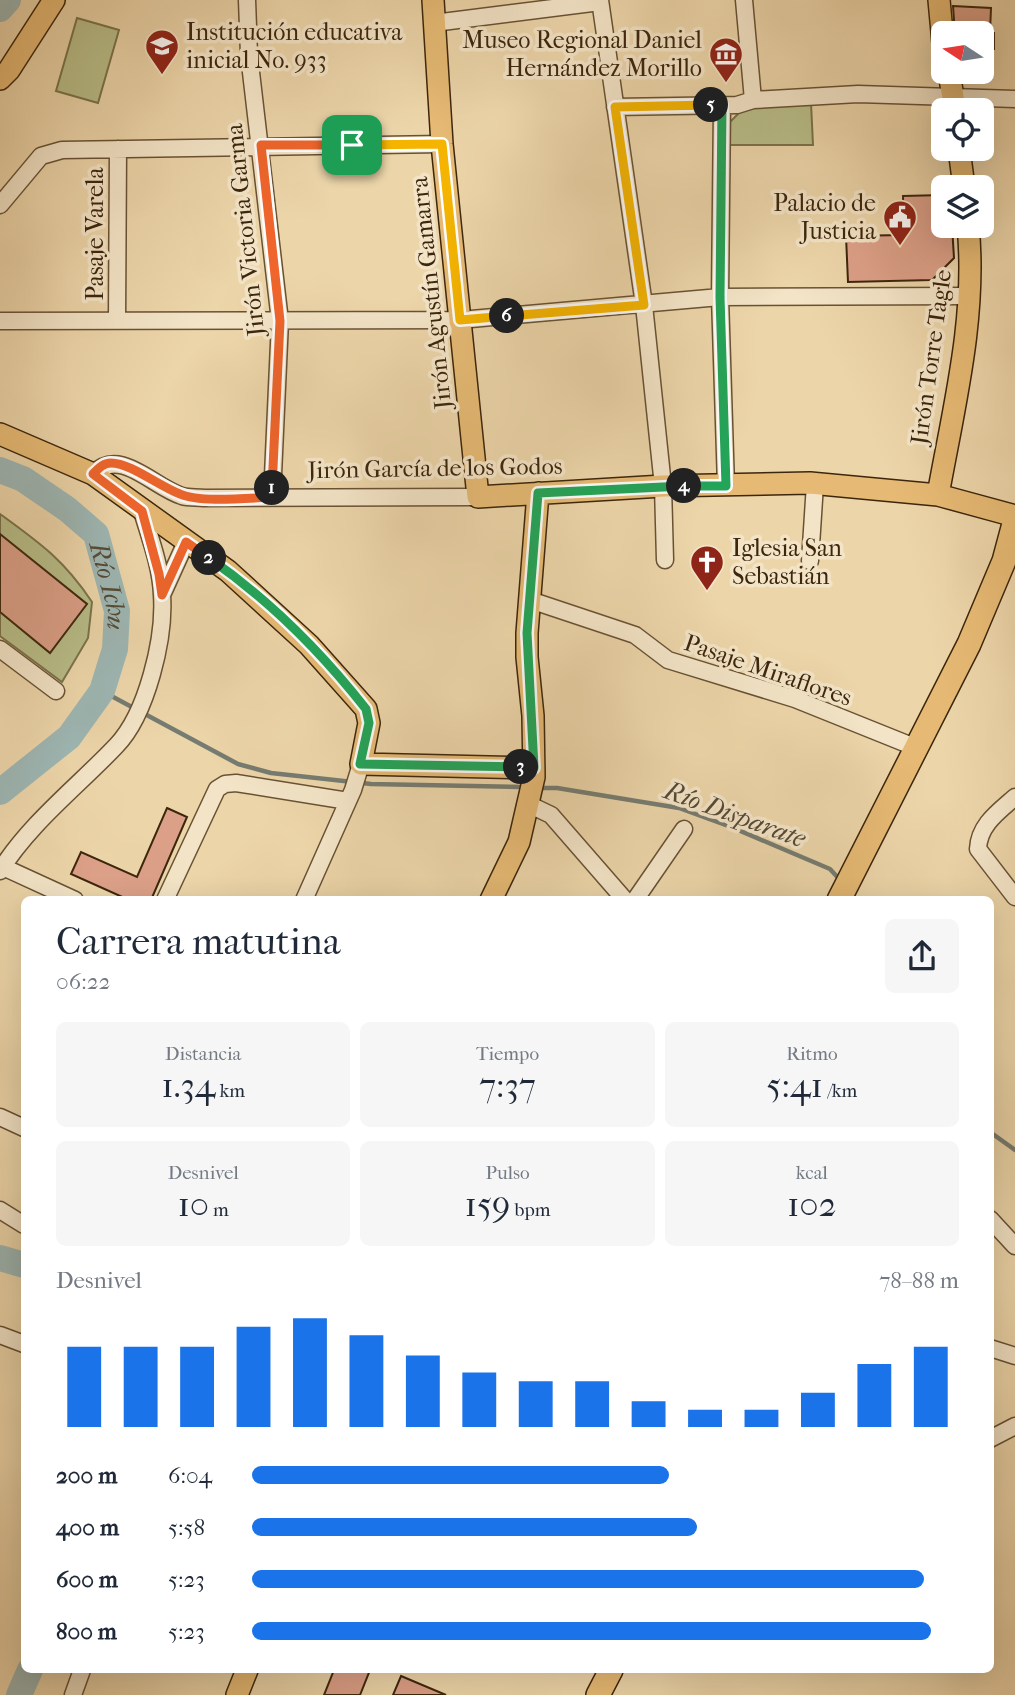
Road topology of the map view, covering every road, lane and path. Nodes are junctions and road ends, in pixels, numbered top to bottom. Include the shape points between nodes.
1 (54, 0) edge
2 (247, 0) edge
3 (433, 0) edge
4 (744, 0) edge
5 (939, 0) edge
6 (600, 1) edge
7 (941, 21) edge
8 (434, 23) junction
9 (0, 79) edge
10 (1015, 99) edge
11 (753, 100) junction
12 (994, 100) edge
13 (931, 101) edge
14 (722, 105) junction
15 (615, 107) junction
16 (442, 144) junction
17 (261, 145) junction
18 (118, 149) junction
19 (0, 205) edge
20 (969, 238) edge
21 (970, 296) junction
22 (720, 297) junction
23 (644, 305) junction
24 (460, 320) junction
25 (0, 321) edge
26 (117, 321) junction
27 (280, 321) junction
28 (0, 434) edge
29 (93, 474) junction
30 (815, 484) junction
31 (663, 486) junction
32 (726, 486) junction
33 (538, 493) junction
34 (938, 495) junction
35 (272, 497) junction
36 (478, 497) junction
37 (142, 511) junction
38 (1015, 518) edge
39 (186, 542) junction
40 (665, 560) dead end
41 (810, 561) dead end
42 (162, 595) junction
43 (530, 600) junction
44 (0, 649) edge
45 (56, 691) dead end
46 (917, 748) junction
47 (355, 783) junction
48 (532, 787) junction
49 (1015, 797) edge
50 (684, 829) dead end
51 (1, 869) edge
52 (65, 896) edge
53 (167, 896) edge
54 (306, 896) edge
55 (493, 896) edge
56 (622, 896) edge
57 (638, 896) edge
58 (841, 896) edge
59 (1015, 897) edge
60 (0, 1117) edge
61 (21, 1127) edge
62 (0, 1210) edge
63 (21, 1219) edge
64 (994, 1223) edge
65 (1015, 1246) edge
66 (0, 1335) edge
67 (21, 1343) edge
68 (994, 1349) edge
69 (1015, 1356) edge
70 (1015, 1426) edge
71 (994, 1437) edge
72 (81, 1673) edge
73 (246, 1673) edge
74 (609, 1673) edge
75 (72, 1695) edge
76 (237, 1695) edge
77 (598, 1695) edge

1 - 9 main road
2 - 17 street, Jirón Victoria Garma
3 - 8 main road, Jirón Agustín Gamarra
4 - 11 street
5 - 7 main road
6 - 8 street
6 - 15 street
8 - 16 main road, Jirón Agustín Gamarra
10 - 12 street
11 - 13 street via 858,94
11 - 14 street
14 - 15 street
14 - 22 street
15 - 23 street
16 - 17 street
16 - 24 main road, Jirón Agustín Gamarra
17 - 18 street
17 - 27 street, Jirón Victoria Garma
18 - 19 street via 62,150 41,156
18 - 26 street, Pasaje Varela
20 - 21 main road, Jirón Torre Tagle
21 - 22 street
21 - 34 main road, Jirón Torre Tagle
22 - 23 street
22 - 32 street
23 - 24 street
23 - 31 street
24 - 27 street
24 - 36 main road, Jirón Agustín Gamarra
25 - 26 street
26 - 27 street
27 - 35 street, Jirón Victoria Garma
28 - 29 main road
29 - 35 street, Jirón García de los Godos via 110,463 182,496
29 - 37 main road
30 - 32 main road, Jirón García de los Godos
30 - 34 main road, Jirón García de los Godos
30 - 41 street
31 - 32 main road, Jirón García de los Godos
31 - 33 main road, Jirón García de los Godos
31 - 40 street
33 - 36 main road, Jirón García de los Godos
33 - 43 main road
34 - 38 main road, Jirón García de los Godos
35 - 36 street, Jirón García de los Godos
37 - 39 main road
37 - 42 street
38 - 46 highway via 1004,561 974,633
39 - 42 street
39 - 47 main road via 258,597 366,709 369,723
42 - 51 street via 162,633 144,696 120,743 15,848
43 - 46 street, Pasaje Miraflores via 635,635 668,660 795,699
43 - 48 main road via 527,657 533,716
44 - 45 street
46 - 58 highway
47 - 48 main road
47 - 53 street via 225,784 217,789
47 - 54 street
48 - 55 main road via 519,842
48 - 56 street
49 - 59 street via 987,822 978,840 978,849
50 - 57 street
51 - 52 street
60 - 61 street
62 - 63 street
64 - 65 street
66 - 67 street
68 - 69 street
70 - 71 street
72 - 75 street
73 - 76 main road
74 - 77 highway

